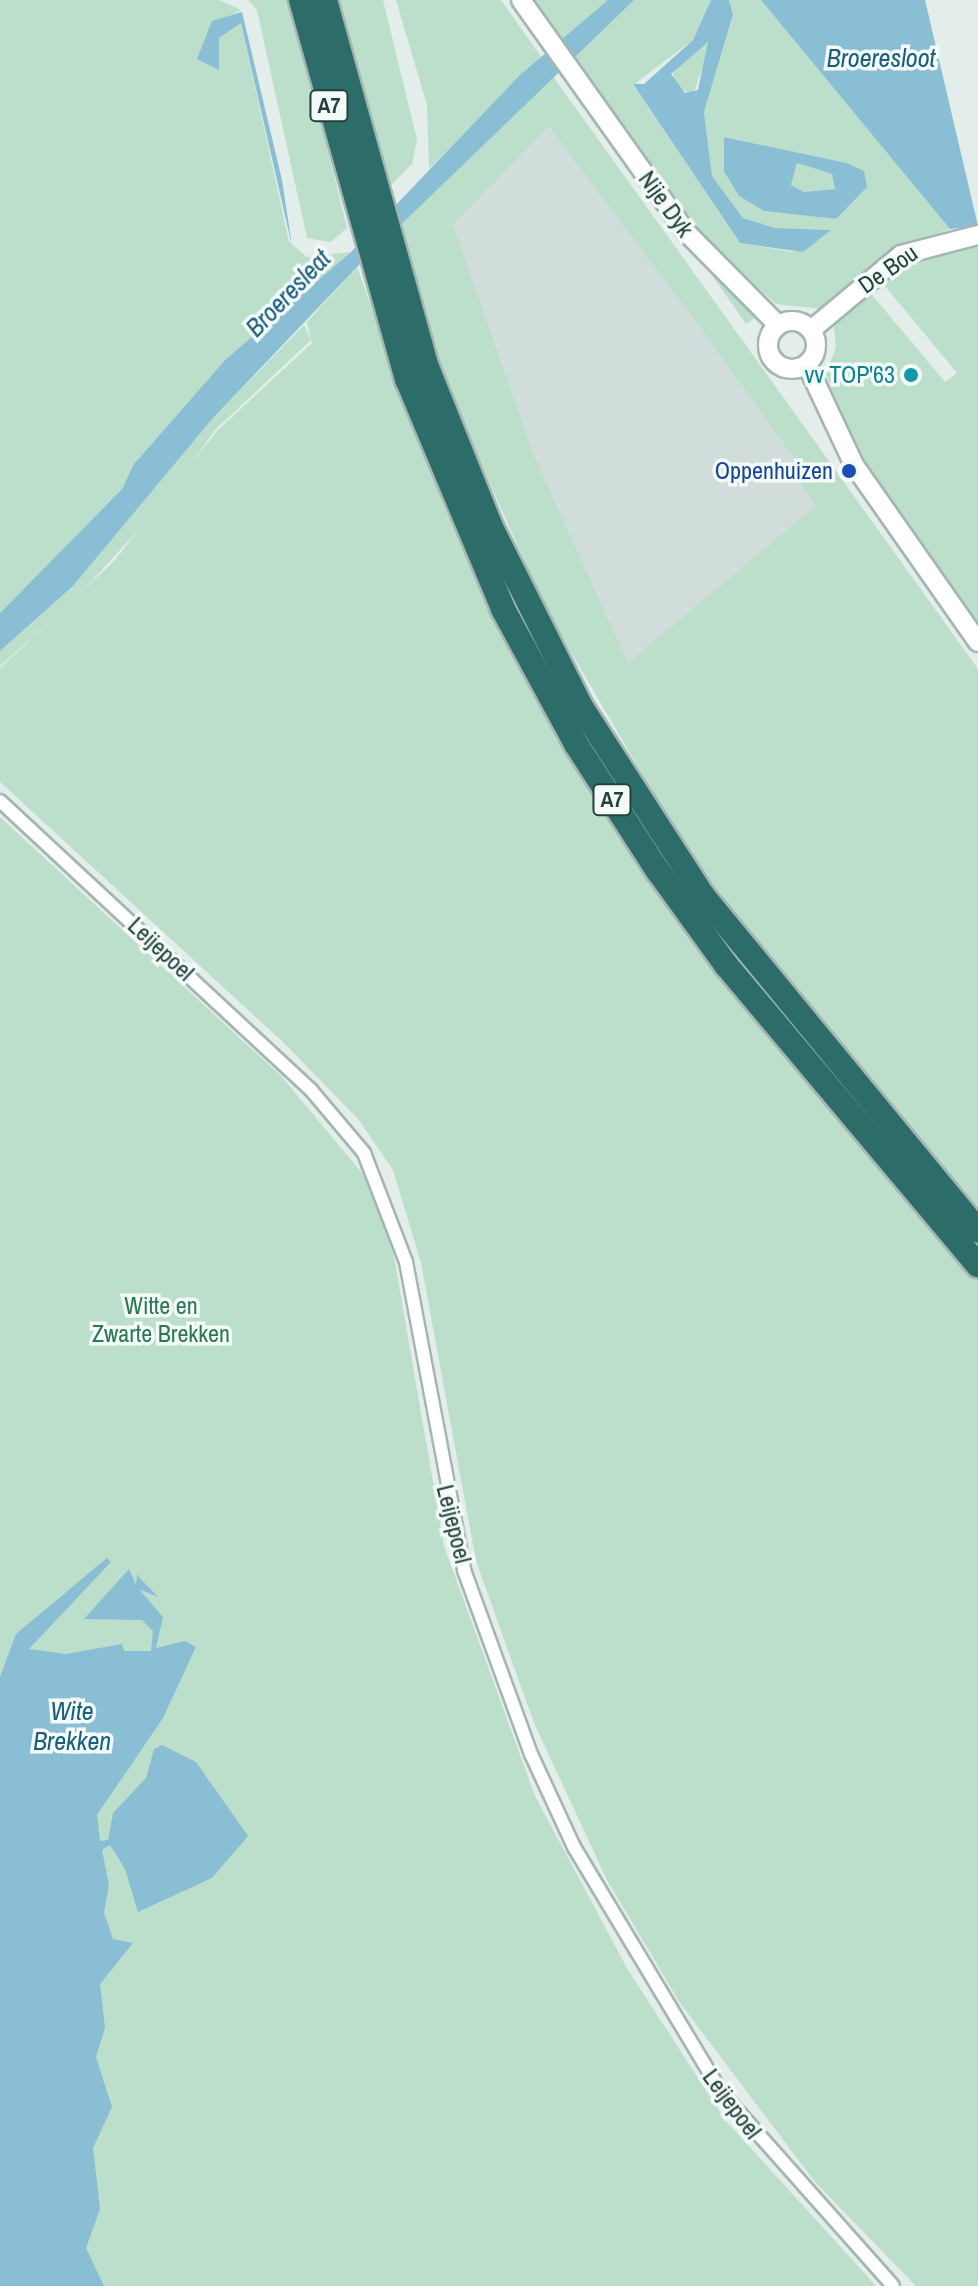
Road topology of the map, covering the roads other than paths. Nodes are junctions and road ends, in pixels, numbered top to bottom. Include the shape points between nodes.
1 (301, 0) edge
2 (325, 0) edge
3 (521, 0) edge
4 (978, 235) edge
5 (778, 325) junction
6 (811, 330) junction
7 (807, 365) junction
8 (978, 642) edge
9 (0, 801) edge
10 (978, 1231) edge
11 (978, 1265) edge
12 (893, 2286) edge

1 - 11 highway, A7 via 370,262 450,493 576,744 726,965
2 - 10 highway, A7 via 388,244 491,527 619,771 778,993
3 - 5 street, Nije Dyk via 694,243
4 - 6 street, De Bou via 901,255
5 - 6 street via 797,321
5 - 7 street via 768,340 772,360 790,370
6 - 7 street via 817,347
7 - 8 street via 862,478
9 - 12 street, Leijepoel via 311,1090 364,1153 406,1262 464,1570 531,1754 574,1847 721,2092

